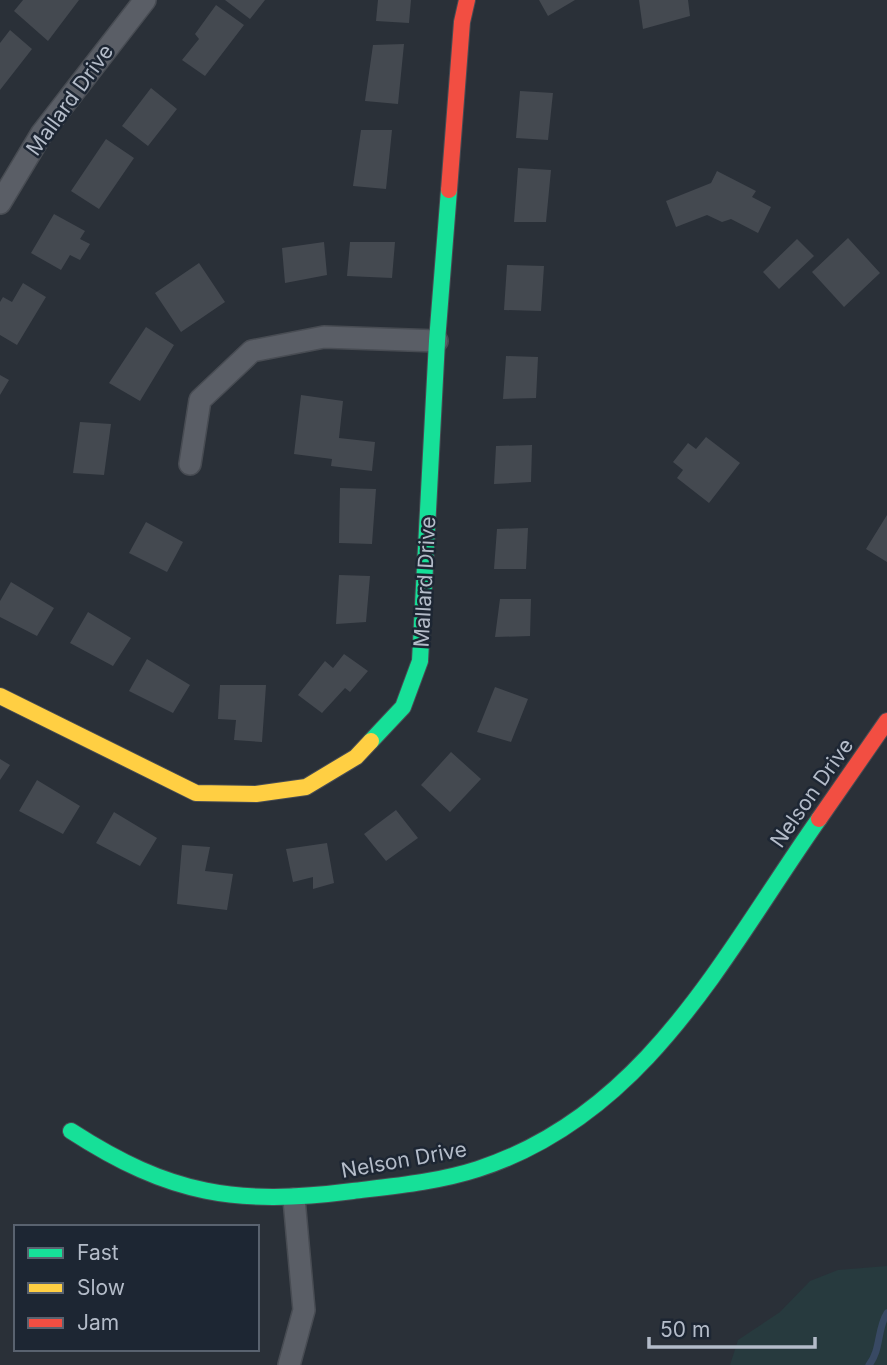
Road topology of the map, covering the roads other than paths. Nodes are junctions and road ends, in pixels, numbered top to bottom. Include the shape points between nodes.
1 (145, 0) edge
2 (467, 0) edge
3 (0, 203) edge
4 (437, 341) junction
5 (190, 464) dead end
6 (0, 696) edge
7 (887, 721) edge
8 (71, 1130) dead end
9 (294, 1199) junction
10 (289, 1365) edge

1 - 3 street, Mallard Drive via 42,133
2 - 4 street, Mallard Drive
4 - 5 street via 324,337 253,351 200,400
4 - 6 street, Mallard Drive via 420,661 403,707 356,757 306,787 256,794 196,793
7 - 9 street, Nelson Drive via 668,1035 649,1059 596,1107 562,1130 480,1168 439,1180
8 - 9 street, Nelson Drive via 115,1160 186,1190
9 - 10 street via 304,1310

